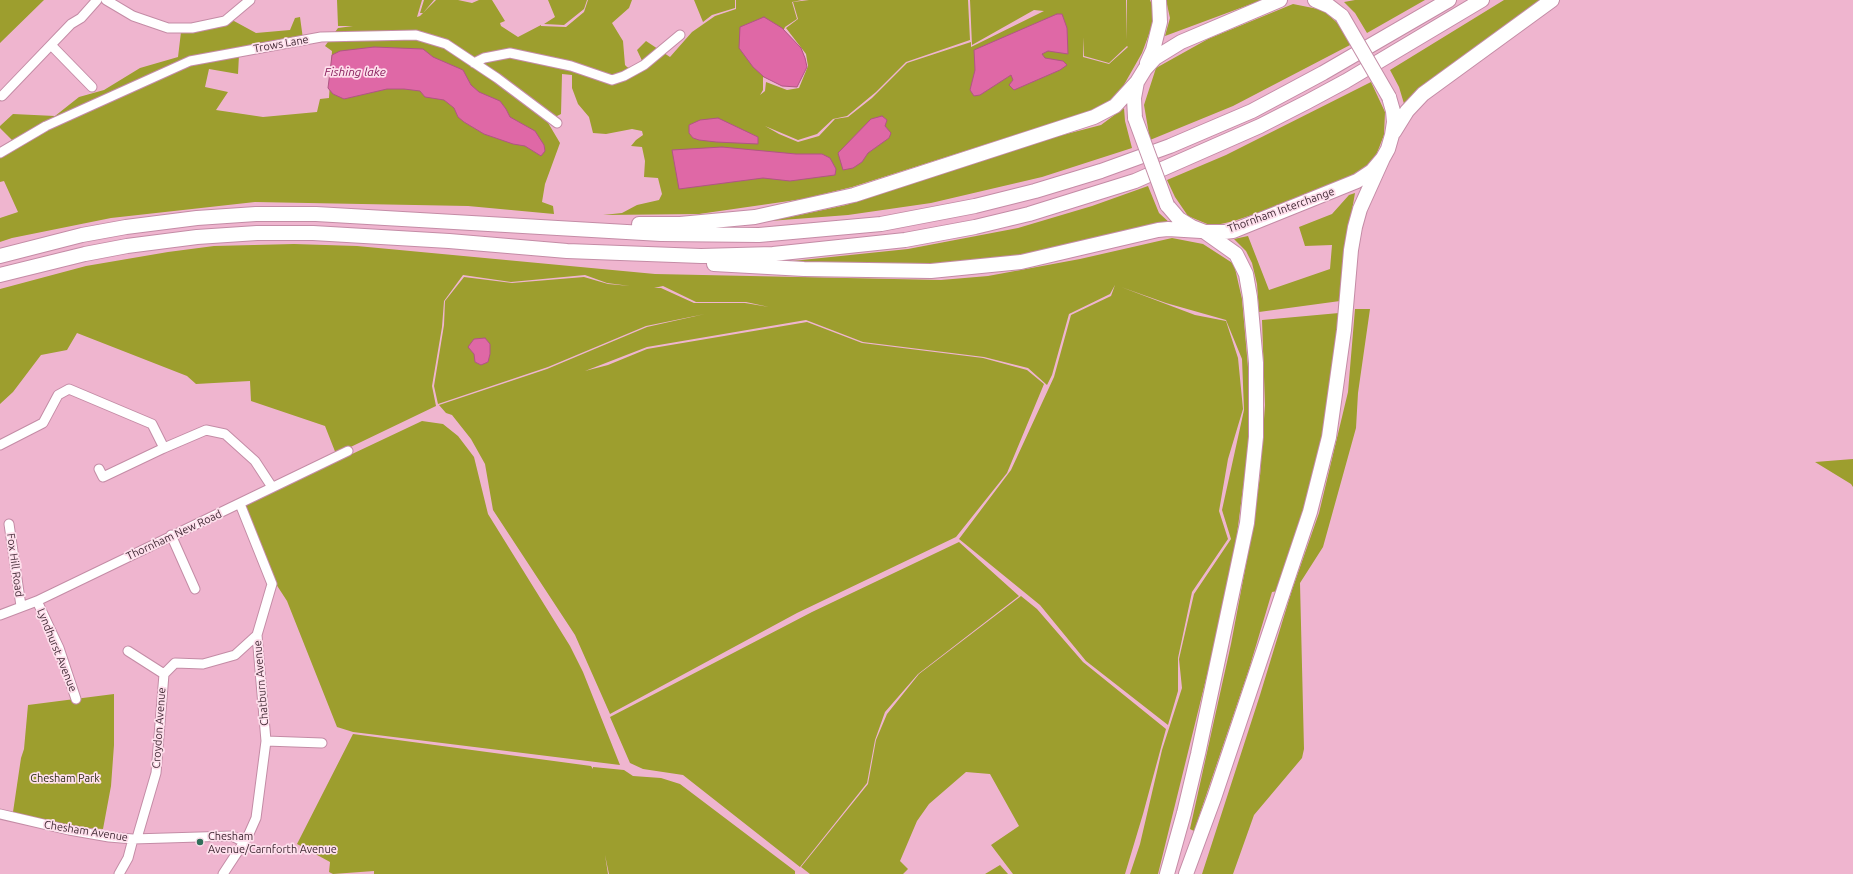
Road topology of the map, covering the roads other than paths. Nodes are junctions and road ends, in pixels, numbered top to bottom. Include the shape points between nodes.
1 (97, 0) edge
2 (106, 0) edge
3 (250, 0) edge
4 (1159, 0) edge
5 (1280, 0) edge
6 (1320, 0) edge
7 (1449, 0) edge
8 (1482, 0) edge
9 (1552, 0) edge
10 (680, 35) dead end
11 (51, 45) junction
12 (474, 62) junction
13 (1145, 68) junction
14 (1137, 82) junction
15 (92, 87) dead end
16 (2, 96) dead end
17 (557, 123) dead end
18 (1392, 135) junction
19 (0, 153) edge
20 (1383, 158) junction
21 (476, 223) junction
22 (1203, 231) junction
23 (567, 251) junction
24 (0, 256) edge
25 (0, 275) edge
26 (0, 445) edge
27 (164, 448) junction
28 (348, 451) dead end
29 (99, 469) dead end
30 (272, 487) junction
31 (240, 504) junction
32 (9, 524) dead end
33 (171, 535) junction
34 (195, 589) dead end
35 (37, 601) junction
36 (21, 606) junction
37 (0, 615) edge
38 (257, 635) junction
39 (128, 651) dead end
40 (164, 674) junction
41 (76, 699) dead end
42 (266, 741) junction
43 (322, 743) dead end
44 (0, 814) edge
45 (1205, 820) junction
46 (135, 839) junction
47 (244, 842) junction
48 (119, 874) edge
49 (223, 874) edge
50 (1167, 874) edge
51 (1186, 874) edge
52 (1194, 874) edge

1 - 11 street
2 - 3 street via 133,16 168,28 192,28 226,21
4 - 13 highway via 1160,22 1153,50
5 - 13 highway via 1171,46
6 - 18 highway, Thornham Interchange, bridge via 1342,16 1389,97 1394,117
7 - 21 highway via 1252,111 1170,146 1101,170 1035,191 975,206 881,224 759,235 661,234
8 - 23 highway via 1346,81 1260,126 1135,181 1029,214 905,240 839,249 701,256
9 - 18 highway via 1423,94 1407,111
10 - 12 street via 644,65 612,80 571,66 510,53
11 - 15 street
11 - 16 street
12 - 17 street, Trows Lane
12 - 19 street, Trows Lane via 446,44 416,35 320,37 190,61 46,126
13 - 14 highway
14 - 21 highway via 1115,106 1094,117 879,187 781,212 680,224
14 - 22 highway, bridge via 1134,98 1135,118 1168,205 1185,223
18 - 20 highway, Thornham Interchange
20 - 22 highway, Thornham Interchange via 1368,175 1351,184 1233,230
20 - 45 highway via 1360,209 1351,250 1344,330 1329,437 1310,512
21 - 24 highway via 316,214 256,214 197,218 82,235
22 - 23 highway, Thornham Interchange via 1158,230 1022,262 931,271 804,269 640,260
22 - 50 highway via 1226,246 1241,261 1246,274 1256,363 1256,437 1247,523 1198,754
23 - 25 highway via 449,241 257,233 127,246
26 - 27 street via 42,423 58,395 69,389 152,424
27 - 29 street via 103,477
27 - 30 street via 206,430 225,434 255,461
28 - 30 street, Thornham New Road
30 - 31 street, Thornham New Road
31 - 33 street, Thornham New Road
31 - 38 street, Chatburn Avenue via 272,584
32 - 36 street, Fox Hill Road
33 - 34 street
33 - 35 street, Thornham New Road
35 - 36 street, Thornham New Road
35 - 41 street, Lyndhurst Avenue via 59,648
36 - 37 street, Thornham New Road
38 - 40 street, Croydon Avenue via 235,655 203,664 175,663
38 - 42 street, Chatburn Avenue
39 - 40 street
40 - 46 street, Croydon Avenue via 156,773
42 - 43 street
42 - 47 street, Chatburn Avenue via 256,818
44 - 46 street, Chesham Avenue via 69,830
45 - 51 highway
45 - 52 highway
46 - 47 street, Chesham Avenue via 232,836
46 - 48 street, Croydon Avenue
47 - 49 street, Chatburn Avenue

